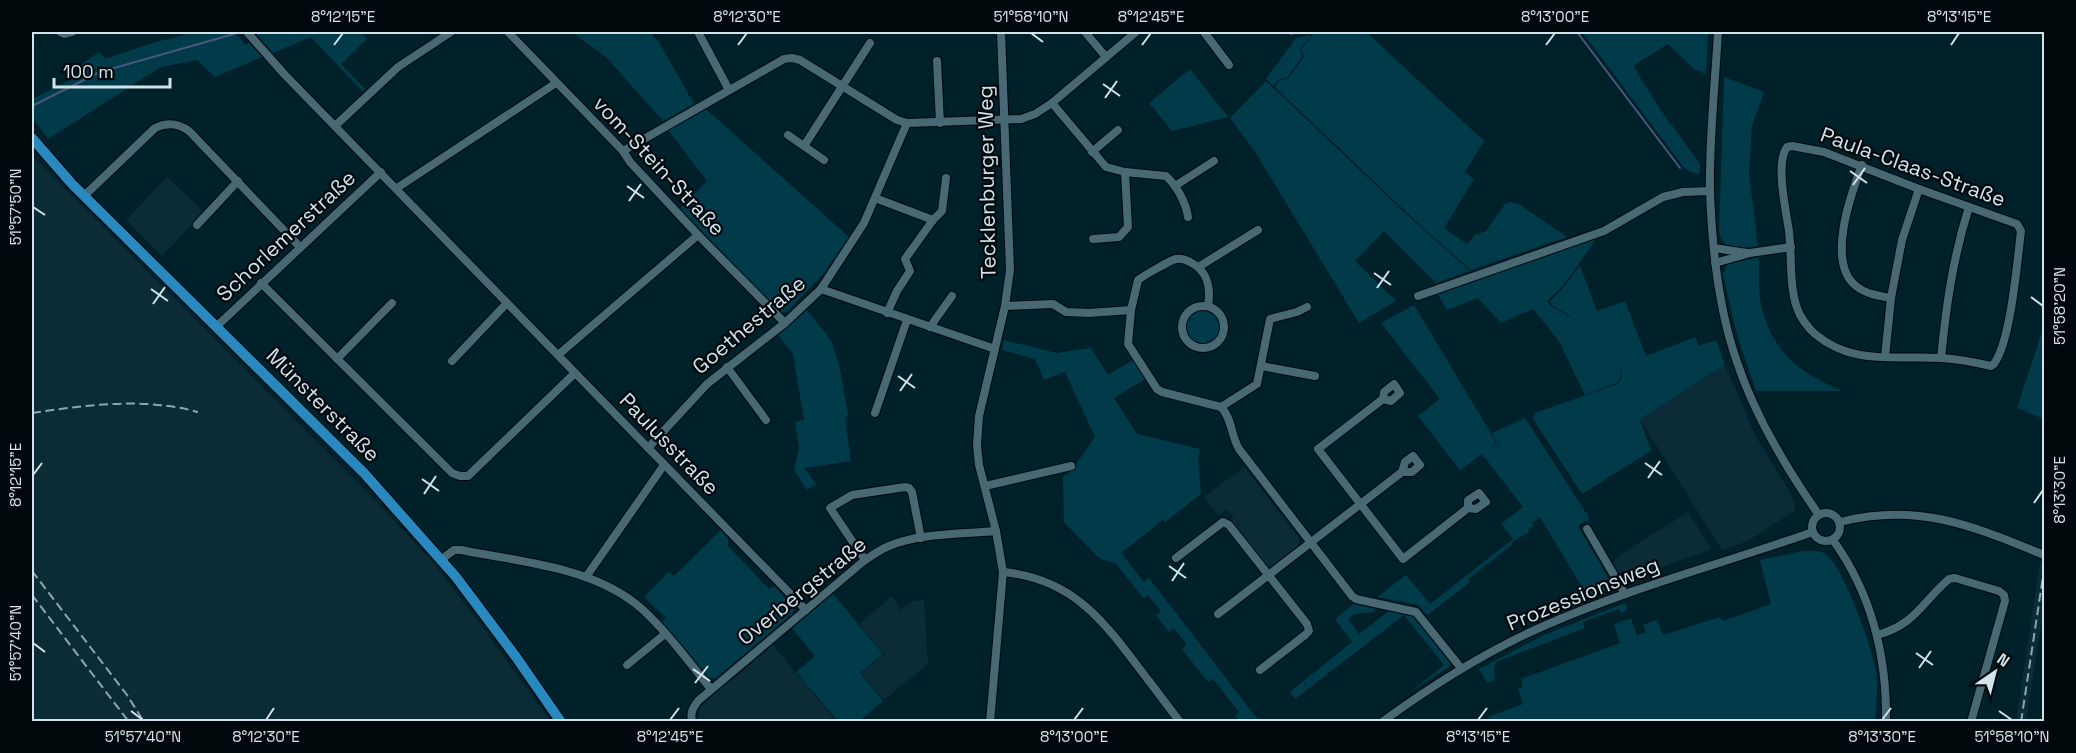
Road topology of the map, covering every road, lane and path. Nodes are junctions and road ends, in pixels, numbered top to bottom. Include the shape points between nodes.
1 (60, 32) edge
2 (72, 32) edge
3 (451, 32) edge
4 (508, 32) edge
5 (698, 32) edge
6 (1001, 32) edge
7 (1086, 32) edge
8 (1136, 32) edge
9 (1204, 32) edge
10 (1718, 32) edge
11 (248, 33) edge
12 (870, 43) dead end
13 (1106, 57) junction
14 (937, 61) dead end
15 (1229, 65) dead end
16 (556, 83) junction
17 (843, 87) junction
18 (729, 90) junction
19 (1052, 103) junction
20 (1004, 121) junction
21 (907, 123) junction
22 (940, 123) junction
23 (335, 126) junction
24 (1118, 130) dead end
25 (788, 135) dead end
26 (32, 138) edge
27 (804, 146) junction
28 (623, 151) junction
29 (1092, 152) junction
30 (824, 160) dead end
31 (1214, 161) dead end
32 (1862, 165) junction
33 (1125, 171) junction
34 (381, 172) junction
35 (946, 178) dead end
36 (238, 182) junction
37 (1175, 186) junction
38 (397, 189) junction
39 (1919, 189) junction
40 (1710, 191) junction
41 (84, 196) junction
42 (875, 198) junction
43 (1969, 207) junction
44 (1188, 217) dead end
45 (933, 220) junction
46 (197, 225) dead end
47 (1258, 230) dead end
48 (698, 235) junction
49 (1093, 239) dead end
50 (300, 247) junction
51 (1791, 247) junction
52 (1714, 248) junction
53 (1750, 253) junction
54 (1715, 263) junction
55 (1200, 266) junction
56 (261, 283) junction
57 (821, 289) junction
58 (952, 296) dead end
59 (1418, 296) dead end
60 (1891, 298) junction
61 (392, 303) dead end
62 (507, 303) junction
63 (1005, 306) junction
64 (1208, 306) junction
65 (1307, 307) dead end
66 (1131, 310) junction
67 (887, 313) junction
68 (907, 320) junction
69 (784, 323) junction
70 (216, 326) junction
71 (930, 327) junction
72 (995, 349) junction
73 (558, 355) junction
74 (1885, 357) junction
75 (337, 358) junction
76 (1941, 358) junction
77 (452, 361) dead end
78 (1261, 366) junction
79 (727, 367) junction
80 (575, 373) junction
81 (1315, 376) dead end
82 (1383, 399) dead end
83 (1221, 407) junction
84 (875, 413) dead end
85 (766, 420) dead end
86 (648, 448) junction
87 (664, 465) junction
88 (1071, 466) dead end
89 (1402, 472) dead end
90 (985, 486) junction
91 (1360, 504) junction
92 (1467, 508) dead end
93 (1819, 514) junction
94 (1840, 522) junction
95 (1587, 529) dead end
96 (996, 531) junction
97 (1813, 532) junction
98 (921, 538) junction
99 (1833, 540) junction
100 (1311, 543) junction
101 (2044, 555) edge
102 (1176, 558) dead end
103 (442, 559) junction
104 (865, 560) junction
105 (1003, 572) junction
106 (1268, 575) junction
107 (586, 576) junction
108 (1624, 594) junction
109 (806, 610) junction
110 (1218, 614) dead end
111 (665, 634) junction
112 (1877, 635) junction
113 (627, 665) dead end
114 (1461, 668) junction
115 (1260, 670) dead end
116 (711, 689) junction
117 (561, 722) edge
118 (693, 722) edge
119 (990, 722) edge
120 (1180, 722) edge
121 (1382, 722) edge
122 (1886, 722) edge
123 (1971, 722) edge

1 - 2 street
3 - 23 street via 398,67
4 - 16 street, vom-Stein-Straße
5 - 18 street
6 - 20 street, Tecklenburger Weg
7 - 13 street
8 - 13 street
9 - 15 street
10 - 40 street
11 - 23 street, Paulusstraße
12 - 17 street
13 - 19 street
14 - 22 street
16 - 28 street, vom-Stein-Straße
16 - 38 street
17 - 18 street via 792,58
17 - 21 street
17 - 27 street
18 - 28 street
19 - 20 street via 1035,114
19 - 29 street
20 - 22 street
20 - 63 street, Tecklenburger Weg via 1010,270
21 - 22 street
21 - 42 street, Goethestraße
23 - 34 street, Paulusstraße
24 - 29 street
25 - 27 street
26 - 41 main road, Münsterstraße
27 - 30 street
28 - 48 street, vom-Stein-Straße
29 - 33 street via 1106,167
31 - 37 street
32 - 39 street, Paula-Claas-Straße
32 - 51 street, Paula-Claas-Straße via 1806,147 1787,147 1782,153 1782,172
32 - 60 street via 1845,219 1845,270 1854,285 1867,293
33 - 37 street via 1166,176
33 - 49 street via 1128,227 1119,237
34 - 38 street, Paulusstraße
34 - 50 street, Schorlemerstraße
35 - 45 street via 942,211
36 - 41 street via 189,131 168,124 155,128
36 - 46 street
36 - 50 street
37 - 44 street
38 - 62 street, Paulusstraße
39 - 43 street, Paula-Claas-Straße
39 - 60 street via 1902,240
40 - 52 street
40 - 59 street via 1663,197 1604,231
41 - 70 main road, Münsterstraße
42 - 45 street
42 - 57 street, Goethestraße via 864,223
43 - 76 street via 1953,267
43 - 76 street, Paula-Claas-Straße via 2017,224 2021,231 2011,308 1994,364
45 - 67 street via 905,259 910,271
47 - 55 street
48 - 69 street, vom-Stein-Straße
48 - 73 street
50 - 56 street, Schorlemerstraße
51 - 53 street
51 - 74 street via 1797,309 1810,329 1828,345 1852,355
52 - 53 street
52 - 54 street
53 - 54 street
54 - 93 street via 1728,331 1748,392
55 - 64 street via 1209,284
55 - 66 street via 1179,258 1144,275 1135,286
56 - 70 street, Schorlemerstraße
56 - 75 street
57 - 67 street
57 - 69 street, Goethestraße
58 - 71 street
60 - 74 street
61 - 75 street
62 - 73 street, Paulusstraße
62 - 77 street
63 - 66 street via 1053,304 1066,312 1089,313
63 - 72 street, Tecklenburger Weg
64 - 64 street via 1220,314 1224,329 1218,342 1198,348 1186,340 1181,326 1187,312
65 - 78 street via 1270,319
66 - 83 street via 1128,344 1157,389
67 - 68 street
68 - 71 street
68 - 84 street
69 - 79 street, Goethestraße
70 - 103 main road, Münsterstraße via 364,473
71 - 72 street
72 - 90 street, Tecklenburger Weg via 978,423 977,445
73 - 80 street, Paulusstraße
74 - 76 street
75 - 80 street via 452,473 460,476 468,476
78 - 81 street
78 - 83 street via 1254,387
79 - 85 street
79 - 86 street, Goethestraße
80 - 86 street, Paulusstraße
82 - 91 street via 1318,449
83 - 100 street via 1239,449
86 - 87 street, Paulusstraße
87 - 107 street
87 - 109 street, Paulusstraße
88 - 90 street
89 - 91 street
90 - 96 street, Tecklenburger Weg
91 - 92 street via 1403,559
91 - 100 street
93 - 94 street via 1831,514
93 - 97 street via 1814,519
94 - 99 street
94 - 101 street via 1897,514 1940,518 1982,529
95 - 108 street
96 - 98 street, Overbergstraße
96 - 105 street, Tecklenburger Weg
97 - 99 street via 1817,538
97 - 108 street, Prozessionsweg
98 - 104 street, Overbergstraße via 889,546
98 - 104 street via 909,488 852,495 830,508
99 - 112 street via 1859,582
100 - 106 street
100 - 114 street via 1352,596 1416,612
102 - 106 street via 1223,522
103 - 107 street via 461,550
103 - 117 main road, Münsterstraße
104 - 109 street, Overbergstraße
105 - 119 street, Tecklenburger Weg
105 - 120 street via 1043,581 1082,601 1106,624
106 - 110 street
106 - 115 street via 1309,631
107 - 111 street via 624,596
108 - 114 street, Prozessionsweg via 1546,625
109 - 116 street, Overbergstraße
111 - 113 street
111 - 116 street
112 - 122 street via 1885,680
112 - 123 street via 1910,620 1949,579 2004,595
114 - 121 street, Prozessionsweg
116 - 118 street, Overbergstraße via 693,707

